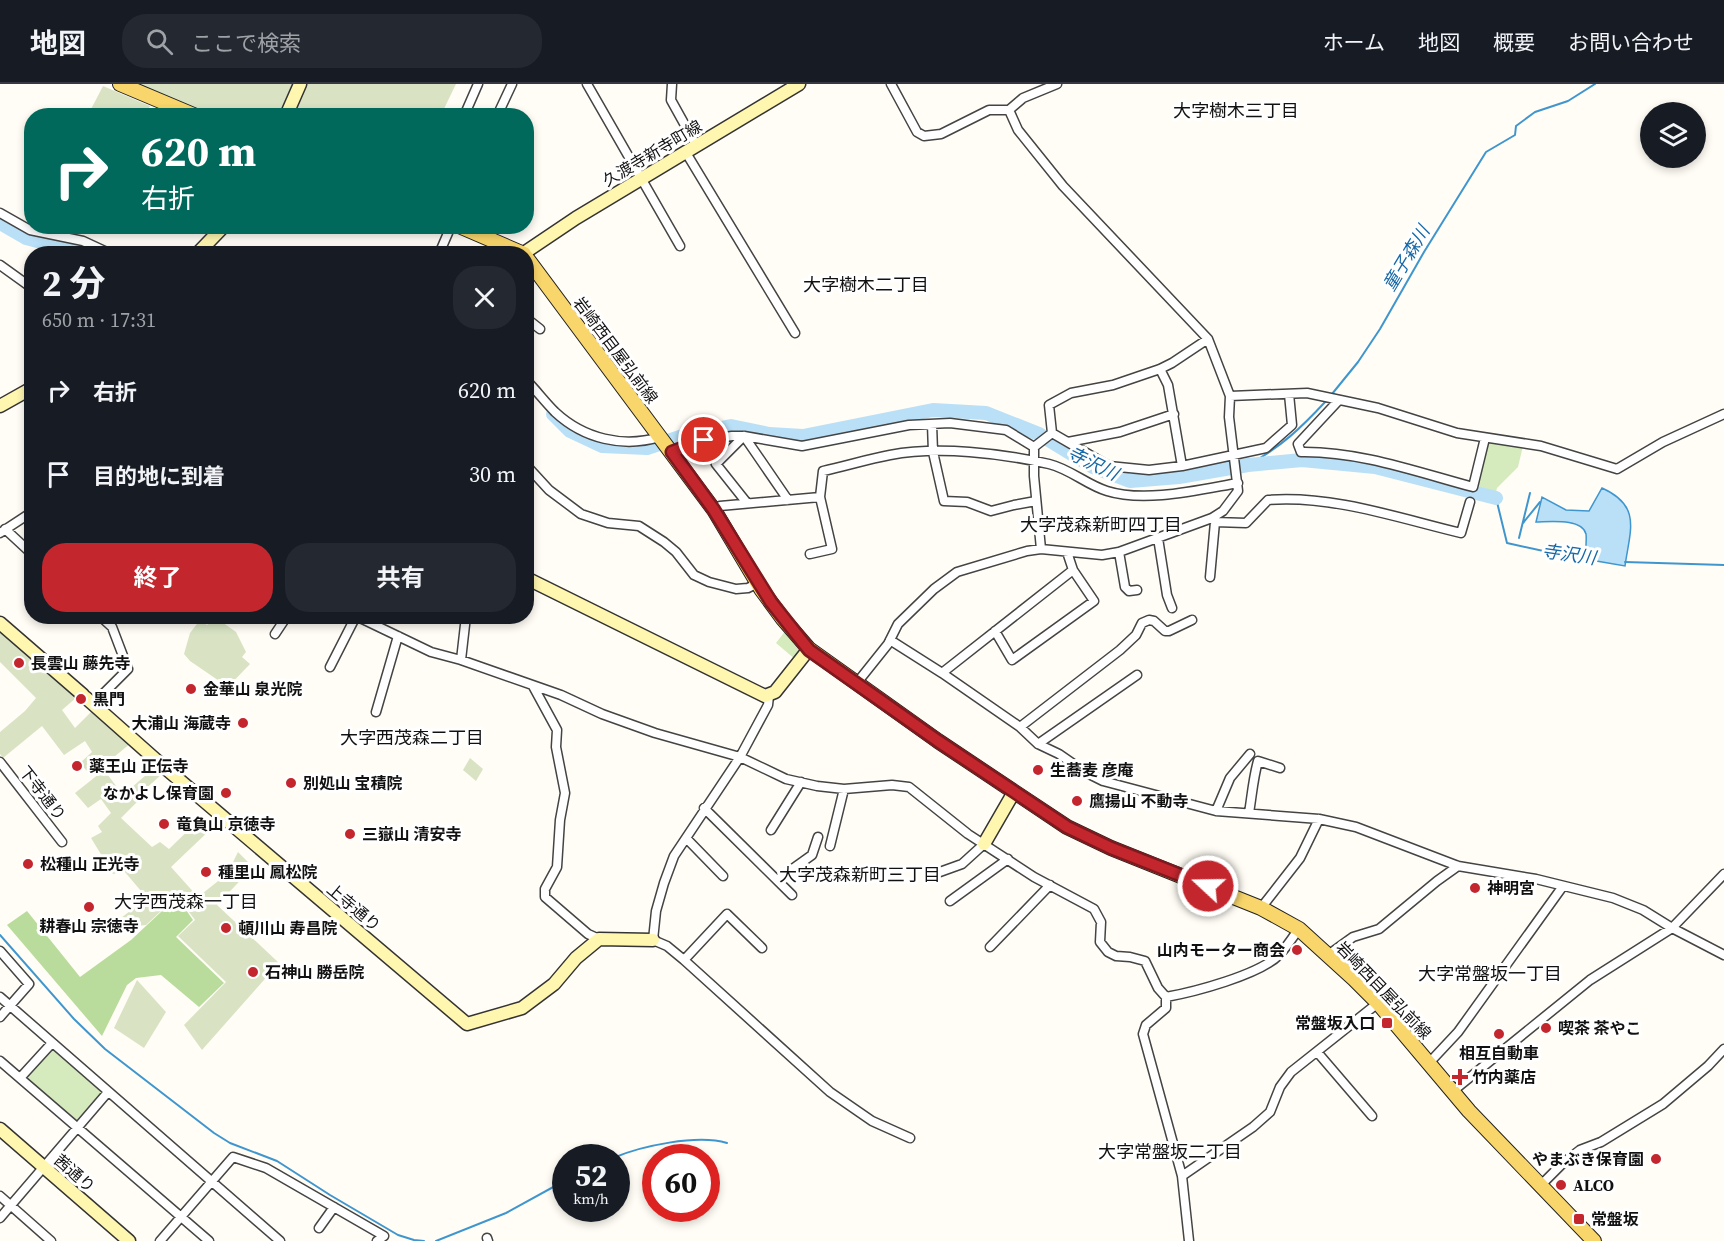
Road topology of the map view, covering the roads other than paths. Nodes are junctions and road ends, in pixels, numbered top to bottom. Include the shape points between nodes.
1 (120, 84) edge
2 (300, 84) edge
3 (478, 84) edge
4 (512, 84) edge
5 (587, 84) edge
6 (672, 84) edge
7 (799, 84) edge
8 (891, 84) edge
9 (1057, 84) edge
10 (177, 108) edge
11 (290, 108) edge
12 (468, 108) edge
13 (501, 108) edge
14 (1009, 110) junction
15 (691, 148) junction
16 (640, 178) junction
17 (0, 213) edge
18 (24, 227) edge
19 (49, 234) edge
20 (216, 234) edge
21 (478, 234) edge
22 (94, 246) edge
23 (205, 246) edge
24 (505, 246) edge
25 (680, 246) dead end
26 (534, 247) edge
27 (0, 265) edge
28 (534, 267) edge
29 (24, 282) edge
30 (534, 324) edge
31 (540, 328) dead end
32 (795, 333) dead end
33 (1208, 339) junction
34 (1160, 369) junction
35 (534, 389) edge
36 (24, 392) edge
37 (1289, 394) junction
38 (1230, 396) junction
39 (1337, 400) junction
40 (0, 406) edge
41 (1174, 414) junction
42 (1724, 414) edge
43 (932, 424) junction
44 (1050, 435) junction
45 (744, 436) junction
46 (1485, 438) junction
47 (1068, 442) junction
48 (666, 445) junction
49 (1035, 446) junction
50 (933, 452) junction
51 (1234, 458) junction
52 (1033, 462) junction
53 (1182, 466) junction
54 (534, 473) edge
55 (1238, 480) junction
56 (820, 497) junction
57 (788, 500) junction
58 (1036, 501) junction
59 (1470, 502) dead end
60 (747, 503) junction
61 (714, 510) junction
62 (24, 517) edge
63 (1214, 520) junction
64 (2, 531) edge
65 (1158, 538) junction
66 (24, 548) edge
67 (1041, 549) junction
68 (1067, 552) junction
69 (1119, 552) junction
70 (810, 554) dead end
71 (1073, 570) junction
72 (1210, 576) dead end
73 (534, 582) edge
74 (758, 583) junction
75 (1137, 590) dead end
76 (1172, 608) dead end
77 (1192, 620) dead end
78 (0, 623) edge
79 (109, 624) edge
80 (282, 624) edge
81 (352, 624) edge
82 (373, 624) edge
83 (465, 624) edge
84 (995, 631) junction
85 (276, 634) dead end
86 (398, 636) junction
87 (890, 640) junction
88 (809, 650) junction
89 (461, 660) junction
90 (330, 667) dead end
91 (942, 673) junction
92 (1137, 675) dead end
93 (856, 684) junction
94 (533, 686) junction
95 (769, 696) junction
96 (87, 699) junction
97 (376, 712) dead end
98 (1020, 727) junction
99 (1038, 744) junction
100 (1250, 754) dead end
101 (740, 757) junction
102 (0, 762) edge
103 (1280, 768) dead end
104 (801, 782) junction
105 (844, 789) junction
106 (1014, 792) junction
107 (704, 808) junction
108 (1216, 811) junction
109 (1249, 813) junction
110 (1319, 819) junction
111 (771, 830) dead end
112 (818, 837) dead end
113 (686, 838) junction
114 (62, 842) dead end
115 (984, 844) junction
116 (831, 846) dead end
117 (1008, 859) junction
118 (1458, 867) junction
119 (937, 873) dead end
120 (1724, 874) edge
121 (723, 876) dead end
122 (777, 880) junction
123 (1050, 885) junction
124 (1563, 886) junction
125 (792, 895) dead end
126 (950, 901) dead end
127 (1261, 908) junction
128 (1672, 928) junction
129 (1299, 929) junction
130 (598, 939) junction
131 (653, 940) junction
132 (990, 947) dead end
133 (762, 948) dead end
134 (0, 951) edge
135 (1328, 955) junction
136 (1724, 955) edge
137 (684, 960) junction
138 (0, 997) edge
139 (1166, 997) junction
140 (1378, 1003) junction
141 (10, 1006) junction
142 (0, 1017) edge
143 (52, 1043) junction
144 (1724, 1049) edge
145 (1318, 1053) junction
146 (0, 1061) edge
147 (1429, 1063) junction
148 (20, 1078) junction
149 (1453, 1091) junction
150 (108, 1092) junction
151 (1372, 1116) dead end
152 (78, 1128) junction
153 (0, 1129) edge
154 (910, 1138) dead end
155 (44, 1167) junction
156 (1182, 1176) junction
157 (211, 1181) junction
158 (1540, 1185) junction
159 (0, 1196) edge
160 (11, 1205) junction
161 (334, 1207) junction
162 (181, 1217) junction
163 (0, 1218) edge
164 (319, 1228) dead end
165 (51, 1241) edge
166 (129, 1241) edge
167 (160, 1241) edge
168 (209, 1241) edge
169 (280, 1241) edge
170 (377, 1241) edge
171 (1189, 1241) edge
172 (1594, 1241) edge

1 - 10 main road
2 - 11 street
3 - 12 street
4 - 13 street
5 - 16 street
6 - 15 street via 671,100
7 - 15 street, 久渡寺新寺町線
8 - 14 street via 917,132 924,136 941,134 989,110
9 - 14 street via 1023,98
14 - 33 street via 1018,130 1063,186
15 - 16 street, 久渡寺新寺町線
15 - 32 street
16 - 25 street
16 - 26 street, 久渡寺新寺町線
17 - 18 street
19 - 22 street
20 - 23 street
21 - 24 main road
27 - 29 street
28 - 48 main road, 岩崎西目屋弘前線
30 - 31 street
33 - 34 street
33 - 38 street
34 - 41 street
34 - 44 street via 1113,385 1071,393 1049,405
35 - 48 street via 556,413 600,439
36 - 40 street
37 - 38 street
37 - 39 street via 1307,393
37 - 51 street via 1292,424 1266,448
38 - 51 street
39 - 46 street
39 - 46 street via 1298,444 1301,452 1321,451 1374,460 1473,486
41 - 47 street via 1120,432
41 - 53 street
42 - 46 street via 1617,469 1541,446
43 - 45 street via 802,446
43 - 49 street via 1006,430
43 - 50 street
44 - 47 street
44 - 49 street
45 - 48 street
45 - 57 street
45 - 60 street via 716,464
47 - 53 street via 1109,466 1149,470
48 - 61 main road, 岩崎西目屋弘前線
49 - 52 street
50 - 52 street via 992,454
50 - 56 street via 892,455 823,471
50 - 58 street via 944,501 967,502 991,511
51 - 53 street
51 - 55 street
52 - 55 street via 1051,464 1105,491 1129,496 1203,489
52 - 58 street
54 - 74 street via 581,514 608,523 639,526 676,552 694,575 736,589
55 - 63 street via 1238,491
56 - 57 street
56 - 70 street via 832,549
57 - 60 street
58 - 67 street
59 - 63 street via 1461,533 1334,503 1295,498 1268,500 1246,523
60 - 61 street
61 - 74 main road, 岩崎西目屋弘前線
62 - 64 street
63 - 65 street
63 - 72 street
64 - 66 street
65 - 69 street
65 - 76 street
67 - 68 street
67 - 87 street via 957,572 898,624
68 - 69 street
68 - 71 street
69 - 75 street via 1125,587
71 - 84 street
71 - 84 street via 1094,601 1012,660
73 - 95 street
74 - 88 main road, 岩崎西目屋弘前線
77 - 98 street via 1169,632 1154,621 1142,623 1120,650
78 - 96 street, 上寺通り
79 - 96 street via 128,669
80 - 85 street
81 - 90 street
82 - 86 street
83 - 89 street
84 - 91 street
86 - 89 street via 431,652
86 - 97 street
87 - 91 street
87 - 93 street
88 - 93 main road, 岩崎西目屋弘前線
88 - 95 street
89 - 94 street
91 - 98 street
92 - 99 street
93 - 106 main road, 岩崎西目屋弘前線
94 - 101 street via 655,733
94 - 130 street via 557,730 556,747 565,793 557,867 545,897
95 - 101 street
96 - 130 street, 上寺通り via 467,1024 522,1008 554,984
98 - 99 street
99 - 108 street via 1103,782
100 - 108 street via 1230,778
101 - 104 street
101 - 107 street
102 - 114 street, 下寺通り
103 - 109 street via 1258,761
104 - 105 street
104 - 111 street
105 - 115 street via 909,787
105 - 116 street
106 - 115 street
106 - 127 main road, 岩崎西目屋弘前線 via 1067,827 1111,848
107 - 113 street
107 - 122 street
108 - 109 street
109 - 110 street
110 - 118 street via 1356,827
110 - 127 street via 1299,858
112 - 122 street via 813,855
113 - 121 street
113 - 131 street via 664,883
115 - 117 street
115 - 119 street via 962,864
117 - 123 street
117 - 126 street
118 - 124 street
118 - 135 street via 1379,929 1353,937
120 - 128 street
122 - 125 street
123 - 132 street
123 - 139 street via 1094,909 1101,922 1100,942 1105,949 1116,956 1145,961
124 - 128 street via 1613,898
124 - 147 street via 1458,1032
127 - 129 main road, 岩崎西目屋弘前線
128 - 136 street
128 - 149 street via 1590,980
129 - 135 main road, 岩崎西目屋弘前線
129 - 139 street via 1278,956 1259,968
130 - 131 street
131 - 137 street
133 - 137 street via 727,914
134 - 141 street via 28,984
135 - 140 main road, 岩崎西目屋弘前線
137 - 154 street via 830,1092 866,1118
138 - 141 street
139 - 156 street via 1166,1008 1146,1025 1143,1034
140 - 145 street
140 - 147 main road, 岩崎西目屋弘前線
141 - 142 street
141 - 143 street
143 - 148 street
143 - 150 street
144 - 158 street via 1663,1104 1581,1150
145 - 151 street
145 - 156 street via 1291,1072 1270,1112
146 - 148 street
147 - 149 main road, 岩崎西目屋弘前線
148 - 152 street
149 - 158 main road, 岩崎西目屋弘前線
150 - 152 street
150 - 157 street
152 - 155 street
152 - 162 street
153 - 155 street, 茜通り
155 - 160 street
155 - 166 street, 茜通り
156 - 171 street
157 - 161 street via 233,1157 266,1168
157 - 162 street
157 - 169 street
158 - 172 main road, 岩崎西目屋弘前線
159 - 160 street
160 - 163 street
160 - 165 street
161 - 164 street
161 - 170 street via 384,1236
162 - 167 street
162 - 168 street

